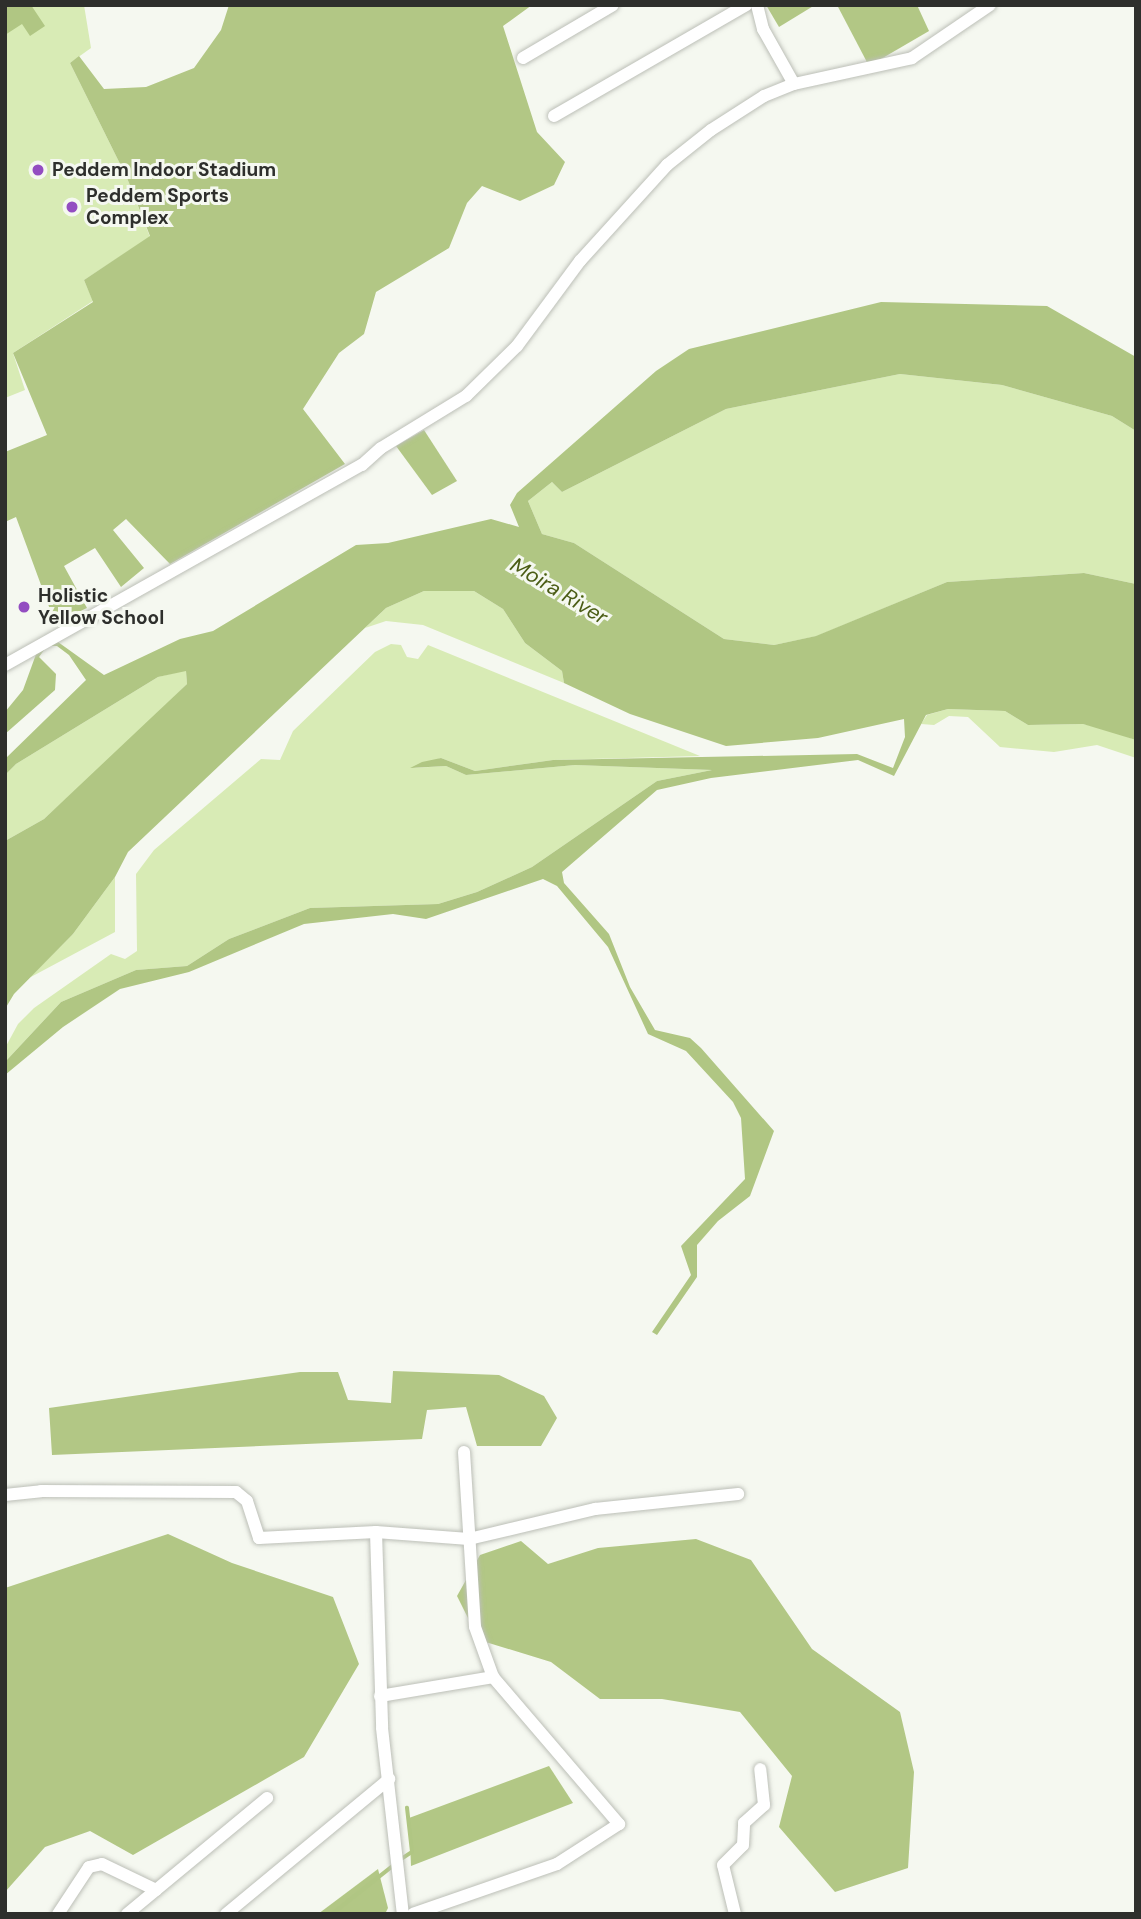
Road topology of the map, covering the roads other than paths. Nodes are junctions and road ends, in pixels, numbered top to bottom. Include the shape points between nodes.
1 (613, 5) edge
2 (746, 5) edge
3 (757, 5) edge
4 (990, 5) edge
5 (523, 58) dead end
6 (794, 84) junction
7 (554, 116) dead end
8 (5, 665) edge
9 (464, 1452) dead end
10 (738, 1494) dead end
11 (5, 1495) edge
12 (376, 1532) junction
13 (469, 1539) junction
14 (493, 1677) junction
15 (380, 1696) junction
16 (760, 1769) dead end
17 (389, 1779) junction
18 (267, 1798) dead end
19 (156, 1890) junction
20 (58, 1914) edge
21 (127, 1914) edge
22 (226, 1914) edge
23 (403, 1914) edge
24 (413, 1914) edge
25 (735, 1914) edge

1 - 5 street
2 - 7 street
3 - 6 street via 763,29
4 - 6 street via 912,58
6 - 8 street via 764,96 667,165 580,261 517,346 466,396 381,448 362,465
9 - 13 street
10 - 13 street via 595,1509
11 - 12 street via 41,1491 236,1492 247,1501 258,1538
12 - 13 street
12 - 15 street
13 - 14 street via 475,1628
14 - 15 street
14 - 24 street via 619,1824 557,1864
15 - 17 street
16 - 25 street via 764,1805 744,1823 743,1844 723,1865
17 - 22 street
17 - 23 street
18 - 19 street
19 - 20 street via 102,1864 89,1867
19 - 21 street

